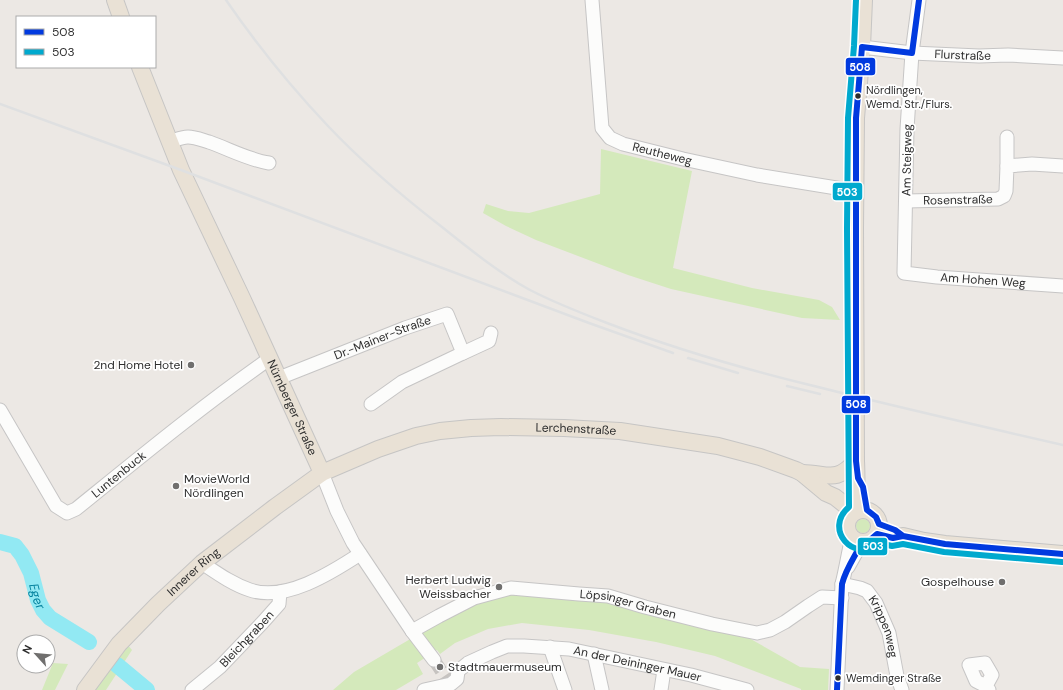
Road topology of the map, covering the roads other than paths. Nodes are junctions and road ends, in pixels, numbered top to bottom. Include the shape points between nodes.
1 (115, 0) edge
2 (592, 0) edge
3 (864, 0) edge
4 (919, 0) edge
5 (121, 16) edge
6 (862, 48) junction
7 (912, 53) junction
8 (1063, 58) edge
9 (140, 68) edge
10 (1007, 137) dead end
11 (170, 142) junction
12 (269, 163) dead end
13 (1007, 166) junction
14 (1063, 166) edge
15 (856, 191) junction
16 (906, 200) junction
17 (904, 273) joint
18 (1063, 286) edge
19 (491, 333) dead end
20 (463, 353) junction
21 (269, 359) junction
22 (279, 378) junction
23 (371, 404) dead end
24 (0, 410) edge
25 (856, 461) junction
26 (322, 473) junction
27 (802, 473) junction
28 (856, 513) junction
29 (878, 529) junction
30 (857, 540) junction
31 (360, 554) junction
32 (1063, 554) edge
33 (202, 563) junction
34 (842, 584) junction
35 (280, 592) junction
36 (842, 598) junction
37 (412, 631) junction
38 (550, 647) junction
39 (594, 654) junction
40 (434, 660) tunnel mouth
41 (664, 670) junction
42 (451, 685) edge
43 (85, 690) edge
44 (192, 690) edge
45 (424, 690) edge
46 (565, 690) edge
47 (602, 690) edge
48 (661, 690) edge
49 (747, 690) edge
50 (837, 690) edge
51 (902, 690) edge

1 - 5 main road
2 - 15 street, Reutheweg via 602,128 610,138 623,144 698,163
3 - 6 main road
4 - 7 street, Am Steigweg
6 - 7 street, Flurstraße
6 - 15 main road via 856,118
7 - 8 street, Flurstraße
7 - 16 street, Am Steigweg
9 - 11 main road, Nürnberger Straße
10 - 13 street, Rosenstraße
11 - 12 street via 190,137
11 - 21 main road, Nürnberger Straße
13 - 14 street
13 - 16 street, Rosenstraße via 1006,191 1004,196 998,199
15 - 25 main road
16 - 17 street, Am Steigweg
17 - 18 street, Am Hohen Weg
19 - 20 street via 488,341
20 - 22 street, Dr.-Mainer-Straße via 447,314
20 - 23 street via 402,382
21 - 22 main road, Nürnberger Straße
21 - 24 street, Luntenbuck via 183,422 76,509 67,513 56,506
22 - 26 main road, Nürnberger Straße
25 - 27 main road via 844,473 838,475
25 - 28 main road via 858,478 863,487
26 - 27 main road, Lerchenstraße via 378,448 416,436 440,431 501,427 620,431 671,438 753,455
26 - 31 street, Nürnberger Straße via 337,511
26 - 33 main road, Innerer Ring
27 - 28 main road, Lerchenstraße
28 - 29 main road via 876,517
28 - 30 main road via 847,530
29 - 30 main road via 870,540
29 - 32 main road via 895,530 903,536 938,543
30 - 34 street via 846,559
31 - 35 street via 299,587
31 - 37 street, Nürnberger Straße
33 - 35 street via 250,590 268,594
33 - 43 main road, Innerer Ring via 119,644
34 - 36 street
34 - 51 street, Krippenweg via 867,591 876,603 889,633
35 - 44 street, Bleichgraben via 279,604 263,622 220,667
36 - 37 street, Löpsinger Graben via 822,597 785,622 757,633 712,624 608,596 511,588 474,598
36 - 50 street
37 - 40 street, Nürnberger Straße
38 - 39 street, An der Deininger Mauer
38 - 42 street, An der Deininger Mauer via 507,646 468,663 458,671 457,679
38 - 46 street
39 - 41 street, An der Deininger Mauer
39 - 47 street
41 - 48 street
41 - 49 street, An der Deininger Mauer
42 - 45 street

